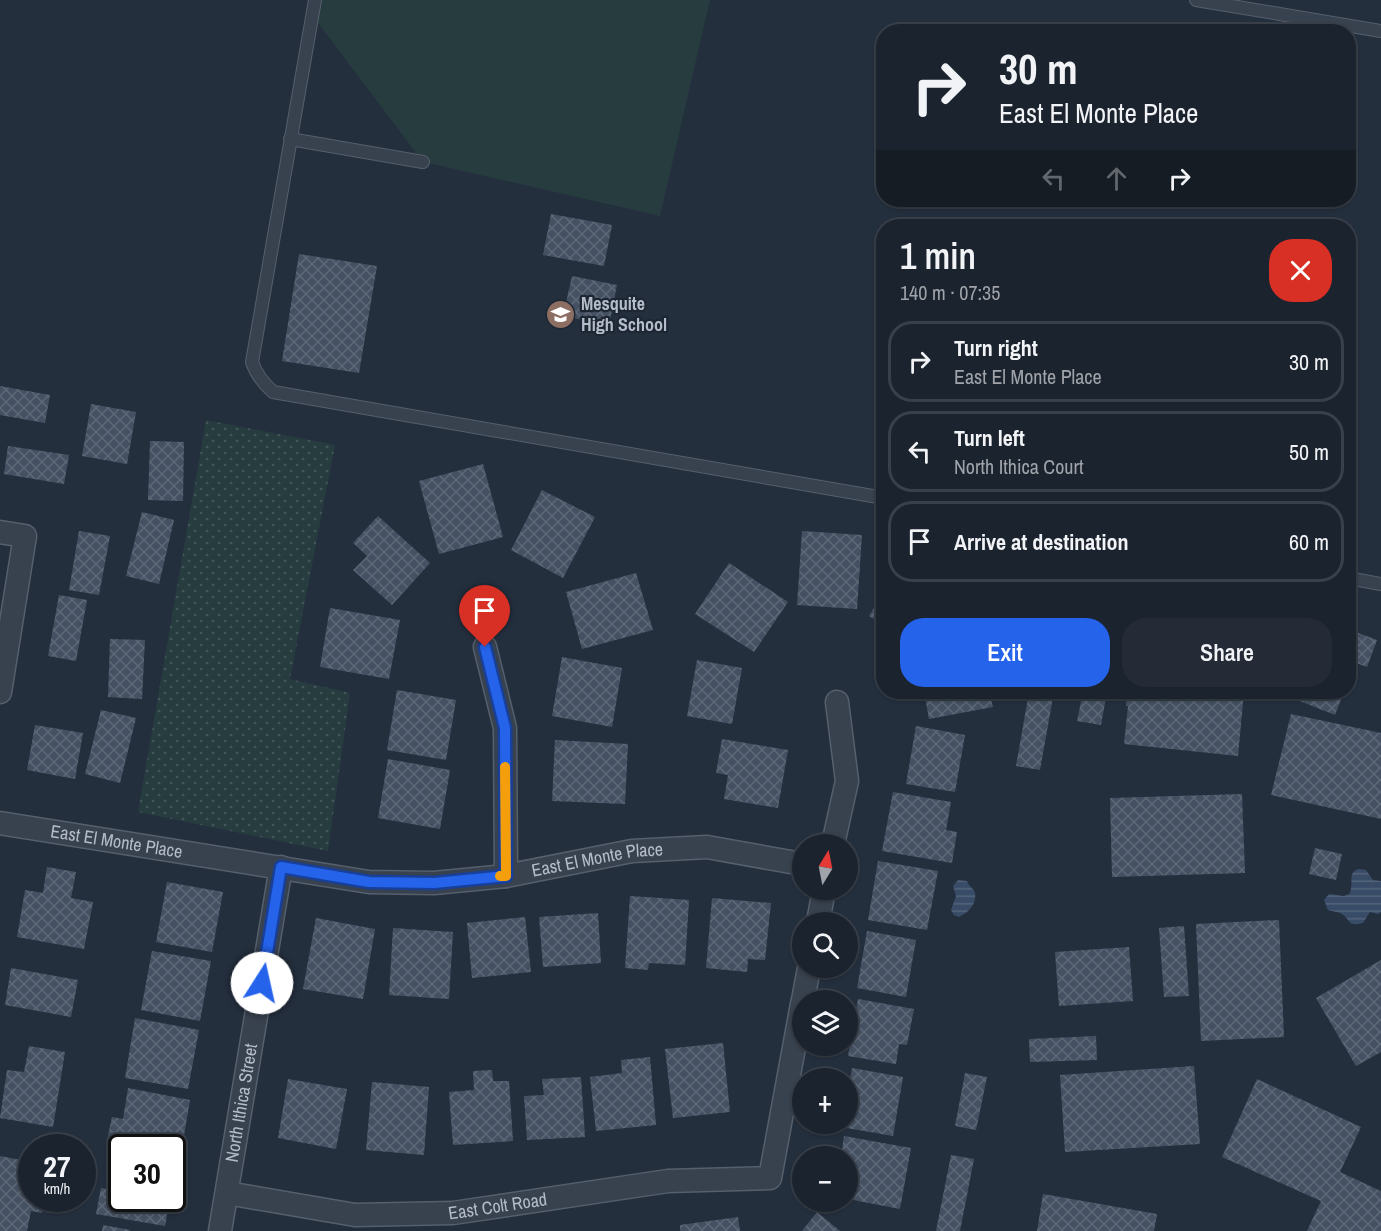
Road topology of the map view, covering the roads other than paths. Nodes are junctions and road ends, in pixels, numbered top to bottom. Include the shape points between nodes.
1 (315, 0) edge
2 (1196, 0) edge
3 (1339, 24) edge
4 (1356, 27) edge
5 (1381, 31) edge
6 (290, 139) junction
7 (423, 162) dead end
8 (876, 497) edge
9 (0, 532) edge
10 (1356, 579) edge
11 (1381, 584) edge
12 (485, 647) dead end
13 (0, 692) edge
14 (837, 702) dead end
15 (0, 823) edge
16 (835, 834) edge
17 (792, 862) edge
18 (281, 867) junction
19 (506, 876) junction
20 (793, 1056) edge
21 (227, 1193) junction
22 (220, 1231) edge

1 - 6 lane
2 - 3 lane
4 - 5 lane
6 - 7 lane
6 - 8 lane via 252,362 273,392
9 - 13 street via 26,536
10 - 11 lane
12 - 19 street via 505,728
14 - 16 street via 847,781
15 - 18 street, East El Monte Place
17 - 19 street, East El Monte Place via 707,848 632,851
18 - 19 street, East El Monte Place via 369,882 434,883
18 - 21 street, North Ithica Street
20 - 21 street, East Colt Road via 770,1178 668,1181 453,1213 355,1215
21 - 22 street, North Ithica Street

